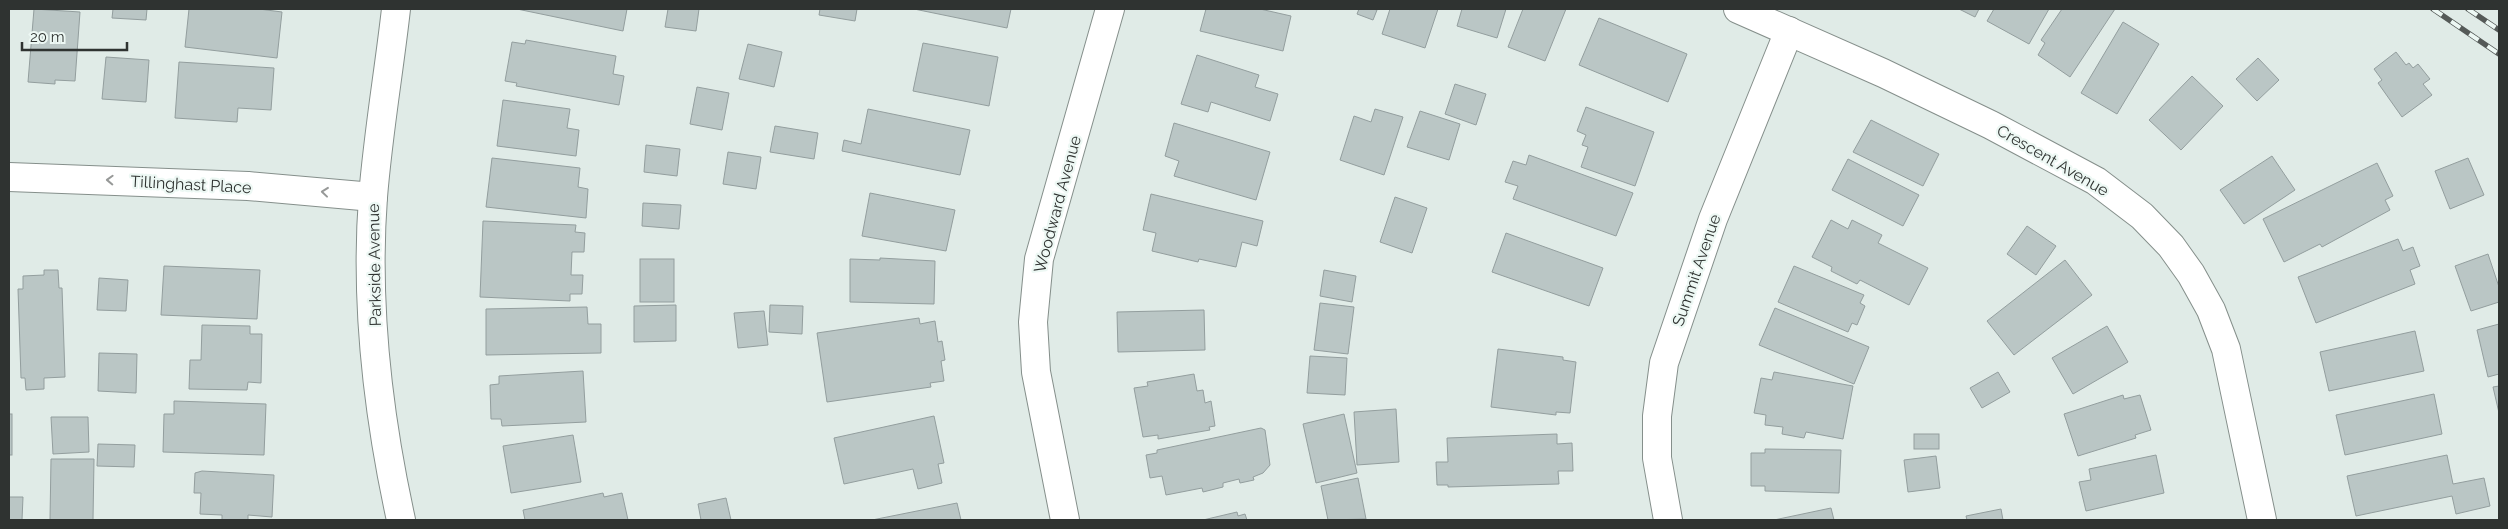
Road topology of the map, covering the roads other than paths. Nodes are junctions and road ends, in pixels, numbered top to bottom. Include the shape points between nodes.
1 (396, 9) edge
2 (1110, 9) edge
3 (1738, 9) edge
4 (1789, 30) junction
5 (9, 177) edge
6 (373, 197) junction
7 (401, 520) edge
8 (1065, 520) edge
9 (1668, 520) edge
10 (2262, 520) edge

1 - 6 street, Parkside Avenue
2 - 8 street, Woodward Avenue via 1039,259 1033,322 1036,372
3 - 4 street, Crescent Avenue
4 - 9 street, Summit Avenue via 1713,219 1664,363 1657,416 1657,458
4 - 10 street, Crescent Avenue via 1991,125 2096,180 2142,216 2171,246 2211,310 2226,349
6 -> 5 street, Tillinghast Place via 248,186
6 - 7 street, Parkside Avenue via 371,280 378,384

